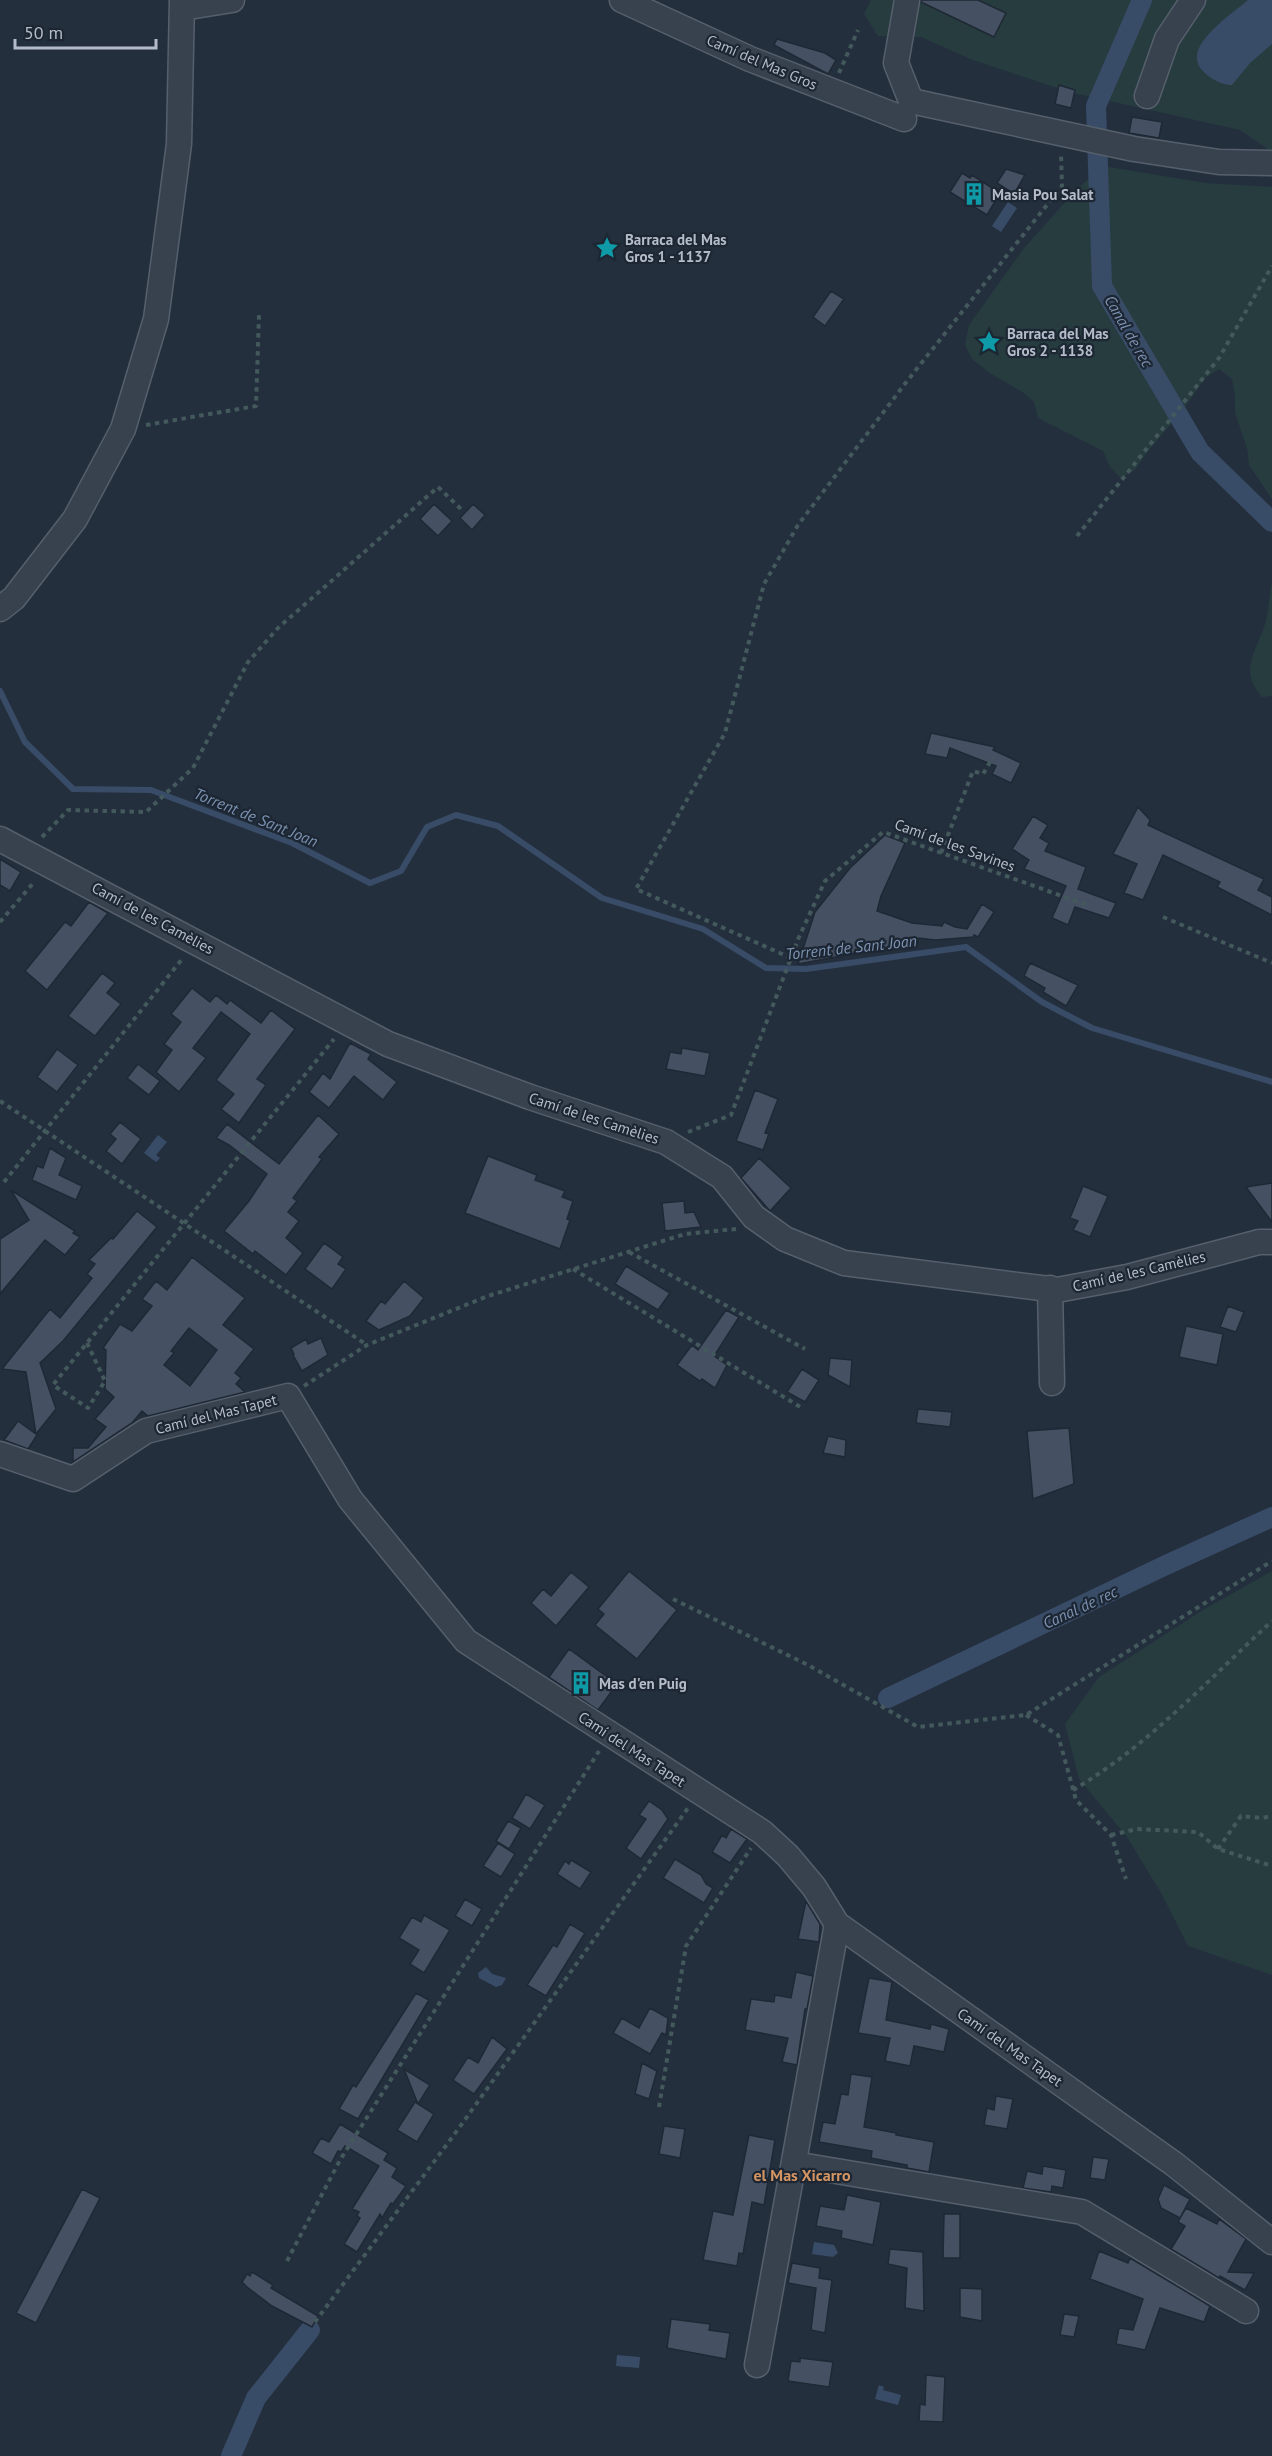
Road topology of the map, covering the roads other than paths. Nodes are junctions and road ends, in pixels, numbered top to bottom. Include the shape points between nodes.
1 (232, 0) edge
2 (622, 0) edge
3 (907, 0) edge
4 (1192, 0) edge
5 (182, 4) edge
6 (1147, 96) dead end
7 (904, 119) dead end
8 (1272, 163) edge
9 (0, 609) edge
10 (0, 838) edge
11 (1272, 1242) edge
12 (1050, 1288) junction
13 (1052, 1383) dead end
14 (0, 1454) edge
15 (837, 1924) junction
16 (794, 2164) junction
17 (1272, 2242) edge
18 (1246, 2311) dead end
19 (757, 2365) dead end

1 - 5 street
2 - 7 street, Camí del Mas Gros via 750,59
3 - 8 street via 896,63 911,101 1134,149 1219,162
4 - 6 street via 1167,39
5 - 9 street via 179,144 156,320 123,429 75,519 14,598
10 - 12 street, Camí de les Camèlies via 388,1044 666,1142 722,1177 754,1217 785,1239 844,1263
11 - 12 street, Camí de les Camèlies via 1259,1242 1127,1277
12 - 13 street
14 - 15 street, Camí del Mas Tapet via 73,1479 146,1431 288,1396 350,1499 466,1641 762,1832 814,1887
15 - 16 street
15 - 17 street, Camí del Mas Tapet via 1174,2164
16 - 18 street via 1082,2212
16 - 19 street

